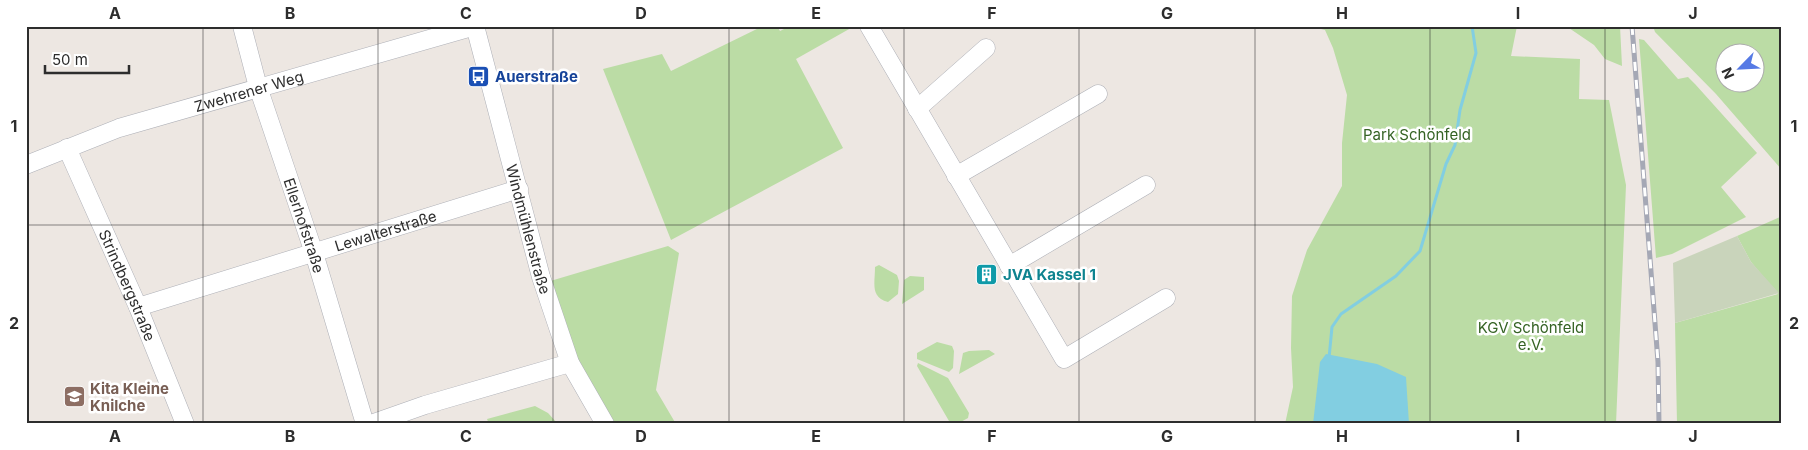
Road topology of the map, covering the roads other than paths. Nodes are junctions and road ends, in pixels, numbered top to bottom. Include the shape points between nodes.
1 (242, 26) edge
2 (475, 26) edge
3 (869, 26) edge
4 (986, 48) dead end
5 (258, 87) junction
6 (1098, 94) dead end
7 (917, 108) junction
8 (67, 148) junction
9 (26, 165) edge
10 (956, 176) junction
11 (1146, 186) dead end
12 (518, 189) junction
13 (314, 253) junction
14 (1009, 266) junction
15 (1166, 298) dead end
16 (138, 307) junction
17 (570, 363) junction
18 (185, 424) edge
19 (365, 424) edge
20 (371, 424) edge
21 (605, 424) edge

1 - 5 street, Ellerhofstraße
2 - 5 street, Zwehrener Weg
2 - 12 street, Windmühlenstraße
3 - 7 street
4 - 7 street
5 - 8 street, Zwehrener Weg via 119,128
5 - 13 street, Ellerhofstraße
6 - 10 street
7 - 10 street
8 - 9 street, Zwehrener Weg
8 - 16 street, Strindbergstraße
10 - 14 street
11 - 14 street
12 - 13 street, Lewalterstraße
12 - 17 street, Windmühlenstraße via 541,277
13 - 16 street, Lewalterstraße
13 - 19 street, Ellerhofstraße
14 - 15 street via 1064,359
16 - 18 street, Strindbergstraße
17 - 20 street
17 - 21 street, Windmühlenstraße

